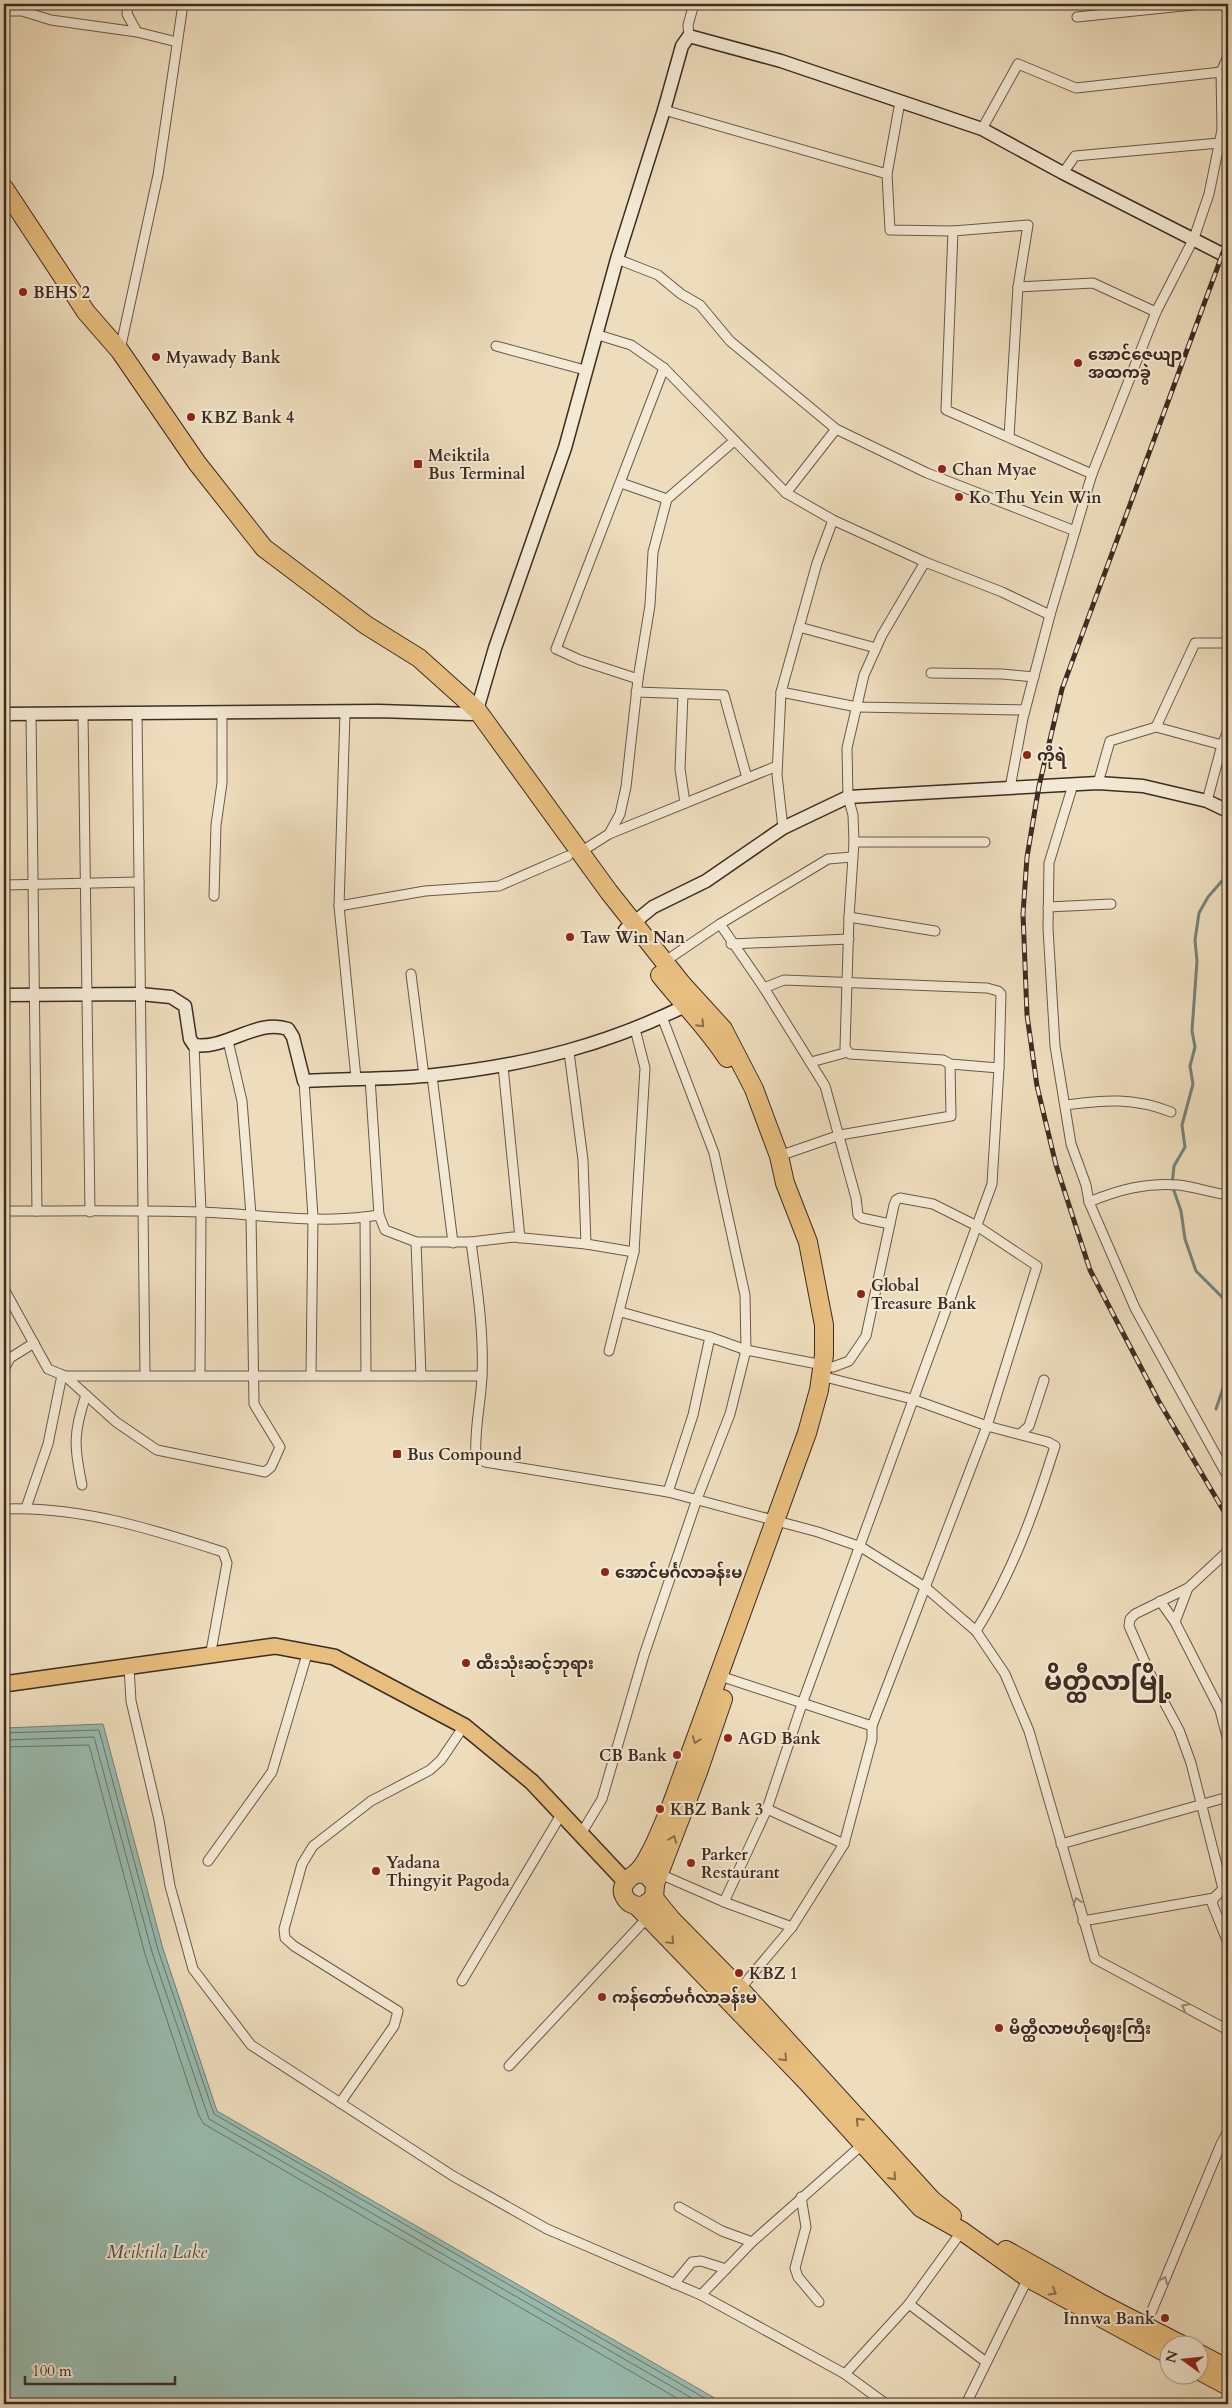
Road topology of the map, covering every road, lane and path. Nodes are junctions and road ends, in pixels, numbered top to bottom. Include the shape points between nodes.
1 (128, 4) edge
2 (183, 4) edge
3 (694, 4) edge
4 (1202, 4) edge
5 (4, 10) edge
6 (1077, 17) dead end
7 (137, 32) junction
8 (689, 36) junction
9 (177, 42) junction
10 (1228, 56) edge
11 (1221, 72) junction
12 (900, 102) junction
13 (664, 110) junction
14 (982, 129) junction
15 (1219, 143) junction
16 (1063, 173) junction
17 (888, 174) junction
18 (4, 188) edge
19 (953, 231) junction
20 (1194, 238) junction
21 (1228, 257) edge
22 (616, 259) junction
23 (1018, 287) junction
24 (1156, 312) junction
25 (595, 334) junction
26 (496, 346) dead end
27 (120, 350) junction
28 (664, 368) junction
29 (586, 370) junction
30 (836, 429) junction
31 (1009, 438) junction
32 (734, 441) junction
33 (1092, 474) junction
34 (622, 483) junction
35 (786, 493) junction
36 (667, 499) junction
37 (833, 520) junction
38 (1076, 531) junction
39 (925, 562) junction
40 (1050, 615) junction
41 (799, 627) junction
42 (1228, 643) edge
43 (876, 648) junction
44 (931, 673) dead end
45 (1034, 678) junction
46 (638, 679) junction
47 (636, 692) junction
48 (781, 692) junction
49 (683, 694) junction
50 (857, 707) junction
51 (471, 709) junction
52 (1025, 710) junction
53 (222, 712) junction
54 (137, 713) junction
55 (345, 713) junction
56 (4, 714) edge
57 (31, 714) junction
58 (83, 714) junction
59 (1156, 727) junction
60 (1228, 732) edge
61 (1222, 745) junction
62 (777, 766) junction
63 (747, 778) junction
64 (1098, 783) junction
65 (1076, 784) junction
66 (1010, 788) junction
67 (848, 797) junction
68 (1207, 801) junction
69 (685, 804) junction
70 (1228, 811) edge
71 (783, 828) junction
72 (609, 834) junction
73 (854, 842) junction
74 (986, 842) dead end
75 (574, 854) junction
76 (852, 857) junction
77 (139, 882) junction
78 (86, 883) junction
79 (4, 884) edge
80 (33, 885) junction
81 (214, 896) dead end
82 (1111, 904) dead end
83 (339, 906) junction
84 (1048, 907) junction
85 (849, 917) junction
86 (720, 924) junction
87 (629, 927) junction
88 (935, 931) dead end
89 (849, 939) junction
90 (732, 944) junction
91 (664, 962) junction
92 (411, 974) dead end
93 (847, 981) junction
94 (764, 988) junction
95 (88, 994) junction
96 (140, 994) junction
97 (4, 995) edge
98 (35, 995) junction
99 (691, 1003) junction
100 (662, 1017) junction
101 (634, 1029) junction
102 (228, 1040) junction
103 (194, 1045) junction
104 (570, 1052) junction
105 (848, 1052) junction
106 (811, 1062) junction
107 (950, 1064) junction
108 (502, 1066) junction
109 (999, 1068) junction
110 (428, 1076) junction
111 (356, 1078) junction
112 (370, 1078) junction
113 (304, 1081) junction
114 (1065, 1105) junction
115 (1171, 1112) dead end
116 (840, 1135) junction
117 (779, 1156) junction
118 (785, 1183) junction
119 (1228, 1195) edge
120 (1089, 1202) junction
121 (4, 1211) edge
122 (37, 1211) junction
123 (90, 1212) junction
124 (142, 1212) junction
125 (201, 1212) junction
126 (251, 1215) junction
127 (379, 1215) junction
128 (313, 1217) junction
129 (365, 1217) junction
130 (890, 1224) junction
131 (977, 1226) junction
132 (520, 1238) junction
133 (416, 1242) junction
134 (471, 1242) junction
135 (453, 1243) junction
136 (586, 1244) junction
137 (634, 1252) junction
138 (4, 1289) edge
139 (621, 1312) junction
140 (710, 1337) junction
141 (34, 1343) junction
142 (746, 1350) junction
143 (610, 1351) dead end
144 (4, 1369) edge
145 (827, 1372) junction
146 (310, 1374) junction
147 (145, 1375) junction
148 (200, 1375) junction
149 (366, 1375) junction
150 (64, 1376) junction
151 (254, 1376) junction
152 (421, 1376) junction
153 (482, 1376) junction
154 (1044, 1380) dead end
155 (86, 1395) junction
156 (912, 1399) junction
157 (987, 1426) junction
158 (1020, 1434) junction
159 (1228, 1477) edge
160 (82, 1485) dead end
161 (668, 1492) junction
162 (697, 1499) junction
163 (26, 1508) junction
164 (4, 1509) edge
165 (781, 1523) junction
166 (861, 1547) junction
167 (1228, 1551) edge
168 (925, 1587) junction
169 (1188, 1588) junction
170 (1160, 1601) junction
171 (1175, 1622) junction
172 (976, 1632) junction
173 (308, 1651) junction
174 (210, 1657) junction
175 (129, 1668) junction
176 (725, 1678) junction
177 (4, 1684) edge
178 (802, 1704) junction
179 (464, 1726) junction
180 (872, 1726) junction
181 (1228, 1741) edge
182 (1228, 1797) edge
183 (1200, 1805) junction
184 (767, 1809) junction
185 (562, 1814) junction
186 (581, 1834) junction
187 (844, 1844) junction
188 (1061, 1844) junction
189 (208, 1861) dead end
190 (630, 1877) junction
191 (656, 1885) junction
192 (1226, 1888) edge
193 (1214, 1898) junction
194 (724, 1902) junction
195 (642, 1912) junction
196 (1082, 1921) junction
197 (792, 1927) junction
198 (1228, 1943) edge
199 (462, 1981) dead end
200 (740, 1989) junction
201 (1228, 2030) edge
202 (509, 2066) dead end
203 (340, 2104) junction
204 (1228, 2131) edge
205 (863, 2144) junction
206 (801, 2197) junction
207 (679, 2207) dead end
208 (962, 2231) junction
209 (752, 2242) junction
210 (726, 2269) junction
211 (1028, 2278) junction
212 (674, 2284) junction
213 (701, 2295) junction
214 (819, 2302) dead end
215 (909, 2304) junction
216 (1146, 2326) junction
217 (1165, 2336) edge
218 (1160, 2350) edge
219 (1210, 2359) edge
220 (986, 2362) junction
221 (1228, 2369) edge
222 (845, 2374) junction
223 (1210, 2376) edge
224 (1228, 2386) edge
225 (886, 2404) edge
226 (966, 2404) edge

1 - 7 street via 127,14
2 - 9 street
3 - 8 street via 688,25
4 - 6 street
5 - 7 street
7 - 9 street
8 - 12 street via 781,62
8 - 13 street via 682,46
9 - 27 street via 158,175
10 - 11 street
11 - 14 street via 1076,88 1018,64
11 - 15 street via 1222,130
12 - 14 street
12 - 17 street
13 - 17 street
13 - 22 street
14 - 16 street
15 - 16 street via 1075,156
15 - 20 street
16 - 20 street
17 - 19 street via 890,230
18 - 27 highway via 86,312
19 - 23 street via 1028,225
19 - 31 street via 946,410
20 - 21 street
20 - 24 street
22 - 25 street
22 - 30 street via 658,275 700,305 730,342
23 - 24 street via 1092,283
23 - 31 street
24 - 33 street
25 - 28 street via 631,345
25 - 29 street
26 - 29 street
27 - 51 highway via 197,463 264,548 366,625 419,658 457,691
28 - 32 street
28 - 34 street
29 - 51 street via 565,448
30 - 35 street
30 - 38 street via 927,473
31 - 33 street
32 - 35 street
32 - 36 street
33 - 38 street
34 - 36 street
34 - 46 street via 556,649
35 - 37 street
36 - 46 street via 654,552 650,605
37 - 39 street
37 - 41 street
38 - 40 street
39 - 40 street
39 - 43 street
40 - 45 street
41 - 43 street
41 - 48 street
42 - 59 street via 1194,643
43 - 50 street via 864,675
44 - 45 street
45 - 52 street
46 - 47 street
47 - 49 street
47 - 72 street via 626,787 620,814
48 - 50 street
48 - 62 street
49 - 63 street via 724,695
49 - 69 street via 680,768
50 - 52 street
50 - 67 street via 847,748
51 - 55 street
51 - 75 highway
52 - 66 street
53 - 54 street
53 - 55 street
53 - 81 street via 222,783 216,825
54 - 58 street
54 - 77 street
55 - 83 street
56 - 57 street
57 - 58 street
57 - 80 street
58 - 78 street
59 - 61 street
59 - 64 street via 1110,741
60 - 61 street
61 - 68 street
62 - 63 street
62 - 71 street
63 - 69 street
64 - 65 street
64 - 68 street via 1143,786
65 - 66 street
65 - 84 street via 1049,863
66 - 67 street
67 - 71 street
67 - 73 street via 853,815
68 - 70 street
69 - 72 street
71 - 87 street via 706,880 653,907
72 - 75 street
73 - 74 street
73 - 76 street
75 - 83 street via 499,886 425,891
75 - 87 highway
76 - 85 street
76 - 86 street via 828,859
77 - 78 street
77 - 96 street
78 - 80 street
78 - 95 street
79 - 80 street
80 - 98 street
82 - 84 street
83 - 111 street
84 - 114 street via 1055,1046
85 - 88 street
85 - 89 street
86 - 90 street
86 - 91 street
87 - 91 highway
87 - 99 highway
89 - 90 street
89 - 93 street
90 - 94 street
91 - 99 highway
92 - 110 street
93 - 94 street via 784,980
93 - 105 street via 845,1048
93 - 109 street via 998,990 1002,994
94 - 106 street
95 - 96 street
95 - 98 street
95 - 123 street
96 - 103 street via 171,997 185,1006 190,1039
96 - 124 street
97 - 98 street
98 - 122 street
99 - 100 street
99 - 117 highway via 723,1029 754,1089
99 -> 118 highway via 734,1071 769,1158
100 - 101 street
100 - 142 street via 714,1153 745,1295
101 - 104 street
101 - 137 street via 645,1068
102 - 103 street
102 - 113 street via 270,1026 288,1029
102 - 126 street via 242,1101
103 - 125 street
104 - 108 street
104 - 136 street via 583,1160
105 - 106 street
105 - 107 street via 943,1060
106 - 116 street via 825,1086
107 - 109 street
107 - 116 street via 951,1116
108 - 110 street
108 - 132 street
109 - 131 street via 992,1184
110 - 112 street
110 - 135 street
111 - 112 street
111 - 113 street
112 - 127 street
113 - 128 street
114 - 115 street via 1104,1100 1130,1101
114 - 120 street via 1071,1144
116 - 117 street
116 - 130 street via 858,1215
117 - 118 highway
118 - 145 highway via 808,1242 824,1325
119 - 120 street via 1179,1185 1148,1186 1119,1190
120 - 159 street via 1135,1308
121 - 122 street
122 - 123 street
123 - 124 street
124 - 125 street
124 - 147 street
125 - 126 street
125 - 148 street
126 - 128 street
126 - 151 street
127 - 129 street
127 - 133 street via 385,1230
128 - 129 street
128 - 146 street
129 - 149 street
130 - 131 street via 894,1205 900,1198 933,1204
130 - 145 street via 866,1336 849,1361
131 - 156 street
131 - 157 street via 1037,1266
132 - 134 street
132 - 136 street
133 - 135 street
133 - 152 street
134 - 135 street
134 - 153 street via 480,1304
136 - 137 street
137 - 139 street
138 - 141 street
139 - 140 street
139 - 143 street
140 - 142 street
140 - 161 street via 693,1415
141 - 144 street via 10,1358
141 - 150 street via 48,1369
142 - 145 street
142 - 162 street via 730,1414
145 - 156 street
145 - 165 highway
146 - 149 street
146 - 151 street
147 - 148 street
147 - 150 street
148 - 151 street
149 - 152 street
150 - 155 street
150 - 163 street via 48,1444
151 - 155 street via 254,1404 280,1447 266,1472 157,1450 116,1422
152 - 153 street
153 - 161 street via 475,1441 476,1456 485,1462
154 - 158 street via 1029,1426
155 - 160 street via 75,1436
156 - 157 street
156 - 166 street
157 - 158 street
157 - 168 street
158 - 172 street via 1055,1446 1016,1555 995,1601
161 - 162 street
162 - 165 street
162 - 186 street via 644,1655 602,1799
163 - 164 street
163 - 174 street via 105,1517 223,1552 227,1563
165 - 166 street
165 - 176 highway
166 - 168 street
166 - 178 street
167 - 169 street
168 - 172 street
168 - 180 street
169 - 170 street
169 - 171 street
170 - 171 street
170 - 183 street via 1135,1614 1129,1626 1156,1687 1180,1730
171 - 181 street via 1220,1710
172 - 188 street via 1005,1674 1029,1731
173 - 174 main road via 276,1646
173 - 179 main road via 334,1657
173 - 189 street via 272,1772
174 - 175 main road
175 - 177 main road
175 - 203 street via 131,1701 159,1820 170,1886 193,1969 251,2045
176 - 178 street
176 -> 190 highway via 649,1855
191 -> 176 highway
178 - 180 street
178 - 184 street
179 - 185 main road via 532,1782
179 - 203 street via 441,1760 430,1770 371,1801 313,1846 302,1864 284,1928 285,1938 398,2011 394,2026
180 - 187 street via 872,1739
182 - 183 street
183 - 188 street
183 - 192 street
184 - 187 street
184 - 194 street
185 - 186 main road
185 - 199 street
186 - 190 main road
187 - 197 street
196 -> 188 street
190 - 191 highway via 647,1875
190 - 195 highway via 624,1896
191 - 194 street
191 - 195 highway
191 - 200 highway via 670,1919
192 - 193 street
193 - 196 street
193 - 198 street via 1212,1903
194 - 197 street
195 - 202 street
195 -> 205 highway
201 -> 196 street via 1095,1959
197 - 200 street
216 -> 200 highway via 966,2228 932,2200
203 - 212 street via 453,2176 547,2229
216 -> 204 street
205 - 206 street
205 -> 208 highway via 921,2208
206 - 209 street
206 - 214 street via 806,2227 795,2268 798,2277
207 - 209 street via 722,2231
208 - 211 highway
208 - 215 street
209 - 210 street
210 - 212 street via 701,2261 692,2262
210 - 213 street
211 -> 218 highway
211 - 220 street
212 - 213 street
213 - 222 street
215 - 220 street
215 - 222 street
216 - 217 highway
219 - 221 highway
220 - 226 street
222 - 225 street
223 - 224 highway

